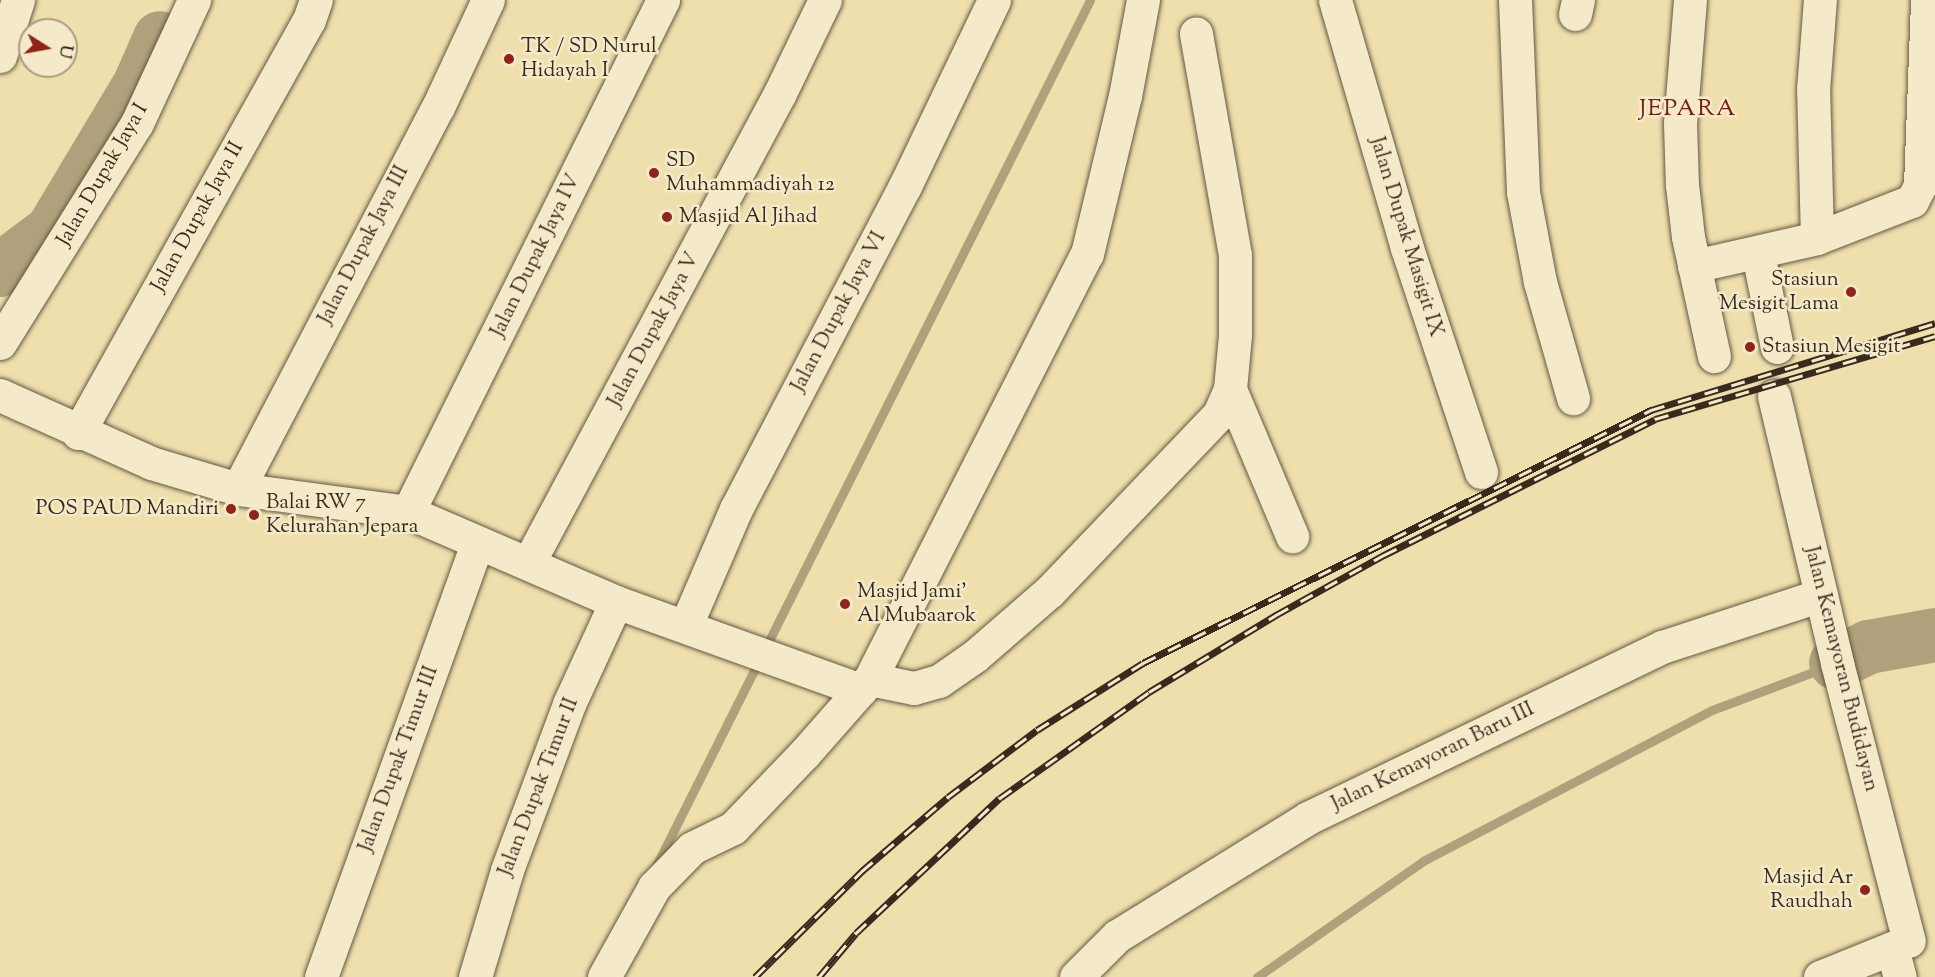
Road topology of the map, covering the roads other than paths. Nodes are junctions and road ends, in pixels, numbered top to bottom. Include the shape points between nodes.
1 (18, 0) edge
2 (194, 0) edge
3 (316, 0) edge
4 (488, 0) edge
5 (663, 0) edge
6 (825, 0) edge
7 (994, 0) edge
8 (1143, 0) edge
9 (1335, 0) edge
10 (1515, 0) edge
11 (1690, 0) edge
12 (1820, 0) edge
13 (1927, 0) edge
14 (1196, 33) dead end
15 (0, 56) edge
16 (1817, 238) junction
17 (1758, 254) junction
18 (1694, 266) junction
19 (0, 343) edge
20 (1777, 347) dead end
21 (1714, 356) dead end
22 (1230, 389) junction
23 (0, 395) edge
24 (1774, 396) dead end
25 (1573, 398) dead end
26 (78, 433) junction
27 (1480, 472) dead end
28 (238, 489) junction
29 (408, 512) junction
30 (1292, 536) dead end
31 (478, 542) junction
32 (530, 562) junction
33 (1821, 595) junction
34 (616, 602) junction
35 (686, 625) junction
36 (865, 685) junction
37 (1909, 951) edge
38 (1864, 968) edge
39 (321, 977) edge
40 (475, 977) edge
41 (604, 977) edge
42 (1076, 977) edge
43 (1820, 977) edge

1 - 15 street
2 - 19 street, Jalan Dupak Jaya I via 137,123
3 - 26 street, Jalan Dupak Jaya II via 309,20
4 - 28 street, Jalan Dupak Jaya III via 438,107
5 - 29 street, Jalan Dupak Jaya IV
6 - 32 street, Jalan Dupak Jaya V via 780,93
7 - 35 street, Jalan Dupak Jaya VI via 905,186 736,509
8 - 36 street via 1125,96 1087,254
9 - 27 street, Jalan Dupak Masigit IX via 1407,248
10 - 25 street via 1523,192 1540,282
11 - 18 street via 1680,133 1682,185
12 - 16 street via 1813,90
13 - 16 street via 1920,185 1912,201
14 - 22 street via 1235,255
16 - 17 street
17 - 18 street
17 - 20 street
18 - 21 street
22 - 30 street
22 - 36 street via 1219,414 1009,629 939,681 914,688
23 - 26 street
24 - 33 street, Jalan Kemayoran Budidayan
26 - 28 street via 151,463
28 - 29 street
29 - 31 street
31 - 32 street
31 - 39 street, Jalan Dupak Timur III
32 - 34 street
33 - 37 street, Jalan Kemayoran Budidayan
33 - 42 street, Jalan Kemayoran Baru III via 1662,646 1308,818 1117,936
34 - 35 street
34 - 40 street, Jalan Dupak Timur II via 561,726 507,870
35 - 36 street
36 - 41 street via 733,828 692,848 654,887
37 - 38 street
38 - 43 street

